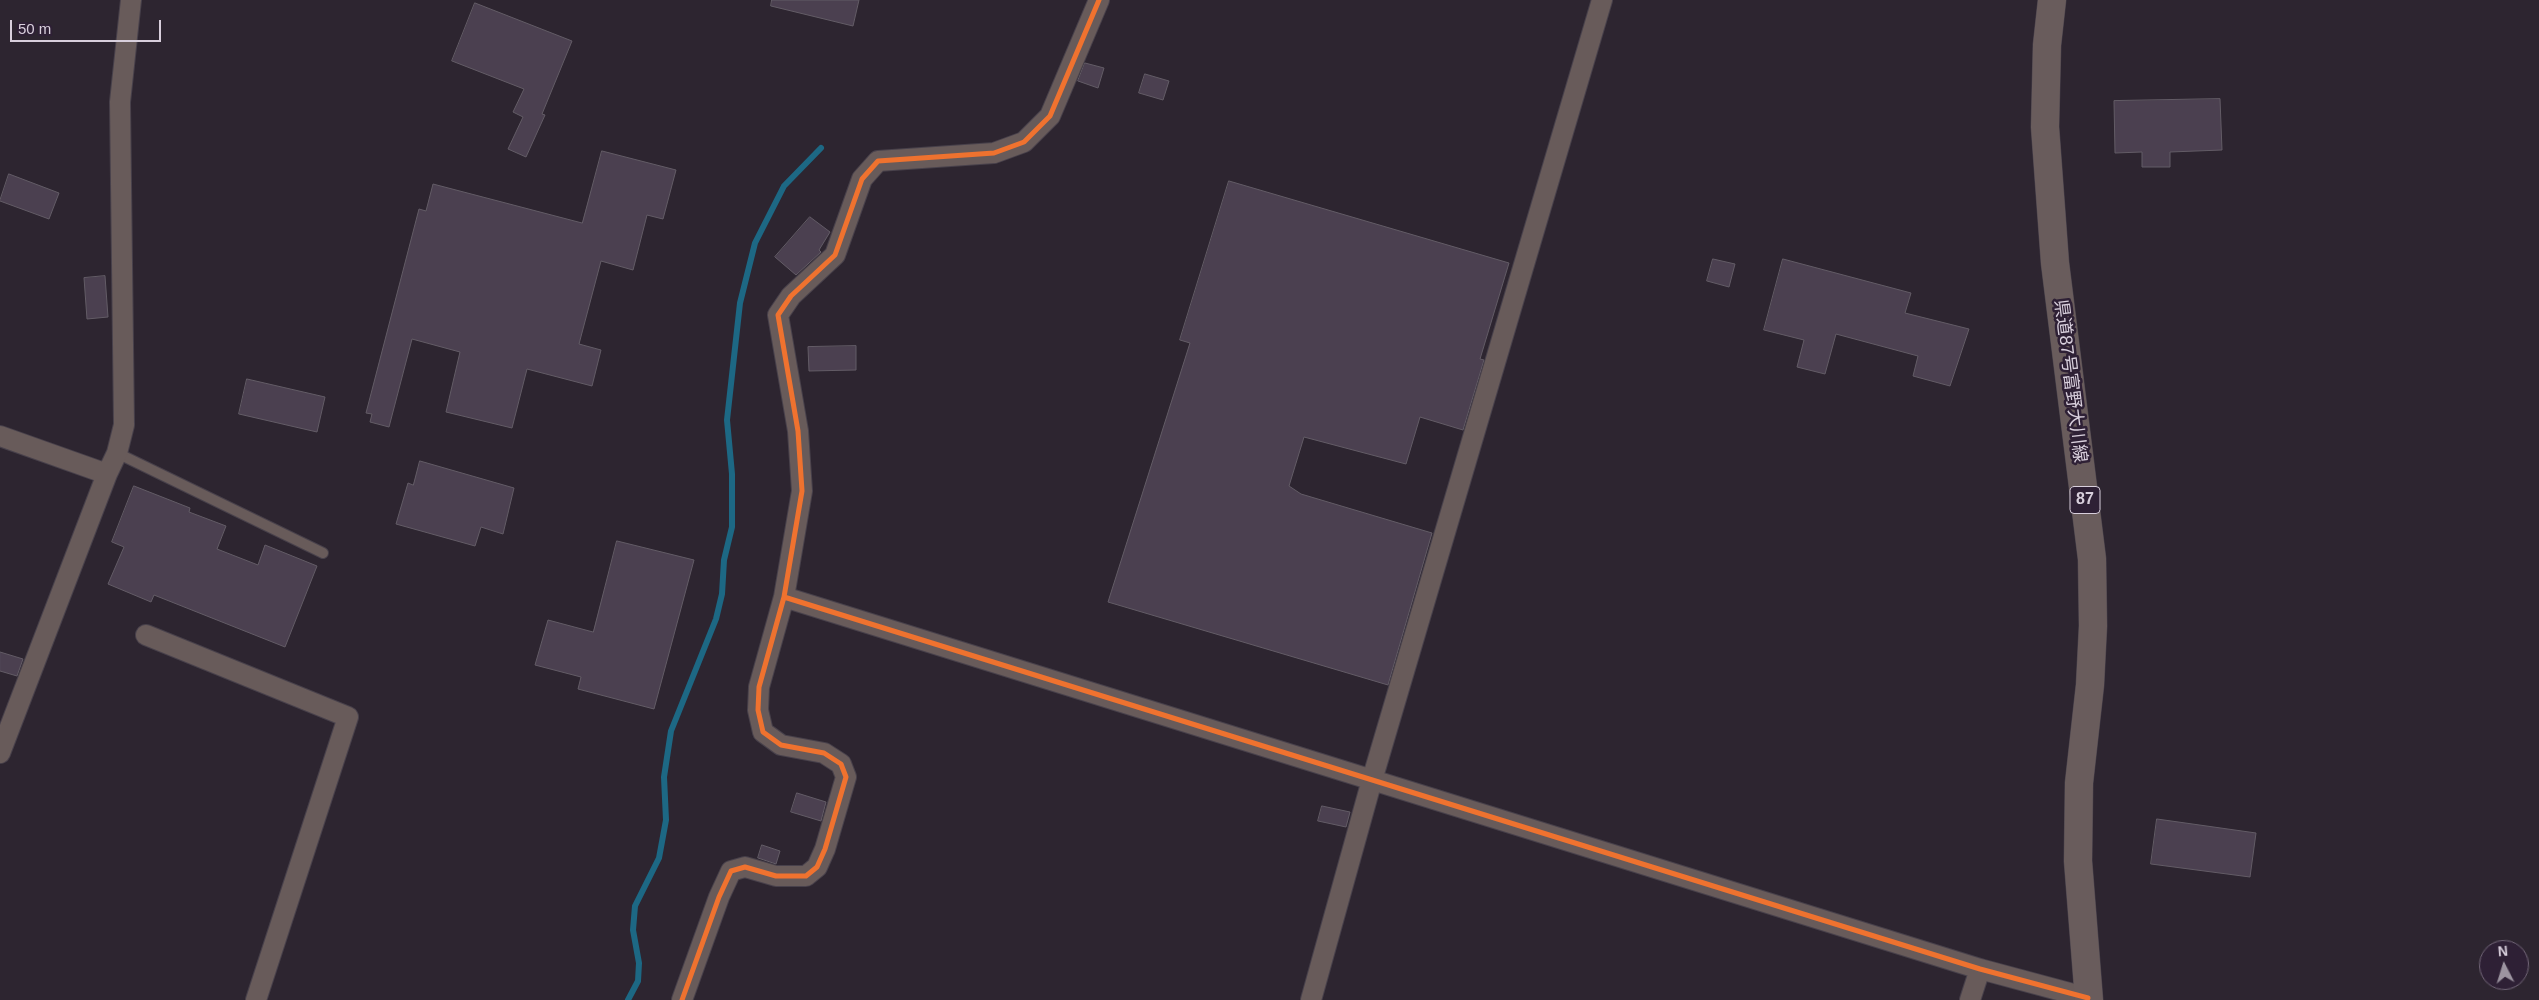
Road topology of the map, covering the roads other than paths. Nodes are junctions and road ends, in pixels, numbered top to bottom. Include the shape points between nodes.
1 (131, 0) edge
2 (1099, 0) edge
3 (1602, 0) edge
4 (2052, 0) edge
5 (0, 436) edge
6 (117, 454) junction
7 (107, 474) junction
8 (323, 553) dead end
9 (784, 597) junction
10 (146, 635) dead end
11 (0, 753) edge
12 (1372, 780) junction
13 (1980, 969) junction
14 (2088, 999) edge
15 (256, 1000) edge
16 (682, 1000) edge
17 (1311, 1000) edge
18 (1970, 1000) edge

1 - 6 street via 120,102 124,425
2 - 9 street via 1050,116 1024,142 994,153 878,161 862,180 835,255 791,296 778,315 798,431 802,491
3 - 12 street
4 - 14 main road, 県道87号富野大川線 / 87 via 2044,128 2055,263 2092,559 2093,626 2079,783 2078,861
5 - 7 street
6 - 7 street
6 - 8 lane
7 - 11 street
9 - 12 street
9 - 16 street via 760,688 758,710 763,732 780,745 824,753 841,764 846,777 825,849 817,867 806,876 776,876 745,866 731,871
10 - 15 street via 348,717
12 - 13 street
12 - 17 street
13 - 14 street
13 - 18 street

